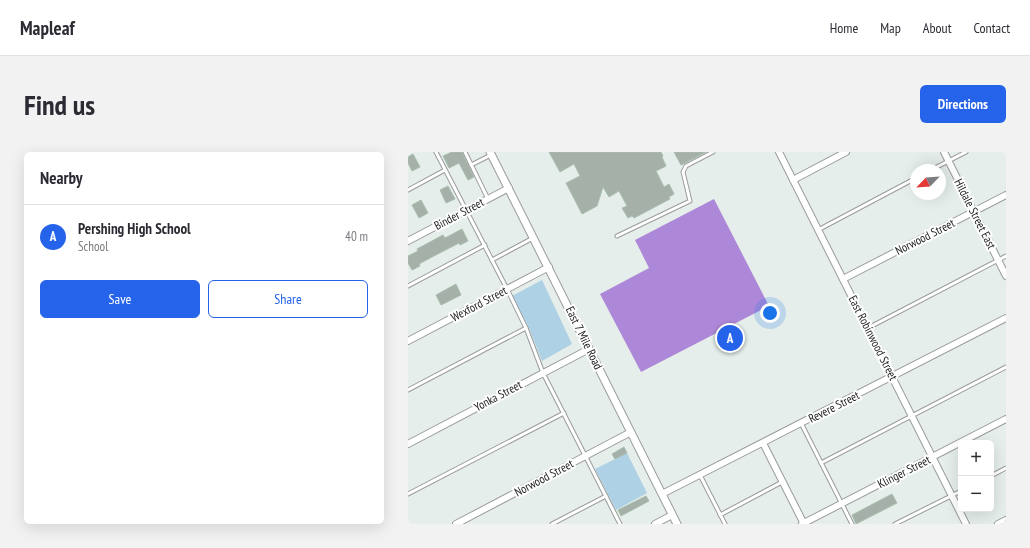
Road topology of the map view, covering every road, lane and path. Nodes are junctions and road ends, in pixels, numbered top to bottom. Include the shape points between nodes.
1 (436, 152) edge
2 (465, 152) edge
3 (713, 152) edge
4 (779, 152) edge
5 (846, 152) edge
6 (944, 152) edge
7 (966, 152) edge
8 (491, 154) edge
9 (948, 161) junction
10 (942, 164) edge
11 (471, 165) junction
12 (445, 170) junction
13 (793, 180) junction
14 (910, 181) edge
15 (509, 188) junction
16 (408, 190) edge
17 (1006, 195) edge
18 (488, 199) junction
19 (466, 211) junction
20 (974, 212) junction
21 (818, 230) junction
22 (617, 236) dead end
23 (534, 237) junction
24 (408, 241) edge
25 (484, 245) junction
26 (1006, 256) edge
27 (492, 260) junction
28 (998, 260) junction
29 (549, 267) junction
30 (1006, 276) edge
31 (843, 279) junction
32 (408, 286) edge
33 (507, 290) junction
34 (1006, 318) edge
35 (526, 328) junction
36 (868, 328) junction
37 (408, 341) edge
38 (589, 349) junction
39 (1006, 367) edge
40 (543, 373) junction
41 (892, 377) junction
42 (408, 390) edge
43 (564, 413) junction
44 (912, 416) junction
45 (1006, 419) edge
46 (801, 423) junction
47 (631, 432) junction
48 (763, 443) junction
49 (408, 444) edge
50 (585, 456) junction
51 (932, 457) junction
52 (822, 463) junction
53 (1006, 468) edge
54 (994, 474) edge
55 (700, 475) junction
56 (783, 482) junction
57 (958, 492) edge
58 (408, 494) edge
59 (662, 494) junction
60 (952, 495) junction
61 (606, 496) junction
62 (842, 504) junction
63 (672, 515) junction
64 (720, 515) junction
65 (1006, 520) edge
66 (456, 524) edge
67 (552, 524) edge
68 (620, 524) edge
69 (655, 524) edge
70 (677, 524) edge
71 (725, 524) edge
72 (803, 524) edge
73 (852, 524) edge
74 (895, 524) edge
75 (966, 524) edge
76 (998, 524) edge

1 - 12 lane
2 - 11 lane
3 - 22 lane via 686,166 683,172 690,200
4 - 13 street, East Robinwood Street
5 - 13 street
6 - 9 street, Hildale Street East
7 - 9 lane
8 - 11 lane
8 - 15 street, East 7 Mile Road
9 - 10 lane
9 - 20 street, Hildale Street East
11 - 18 lane
12 - 16 lane
12 - 19 lane
13 - 21 street, East Robinwood Street
14 - 21 lane
15 - 18 street, Binder Street
15 - 23 street, East 7 Mile Road
17 - 20 street, Norwood Street
18 - 19 street, Binder Street
19 - 24 street, Binder Street
19 - 25 lane
20 - 28 street, Hildale Street East
20 - 31 street, Norwood Street
21 - 31 street, East Robinwood Street
23 - 27 lane
23 - 29 street, East 7 Mile Road
25 - 27 lane
25 - 32 lane
26 - 28 lane
27 - 33 lane
28 - 30 street, Hildale Street East
28 - 36 lane
29 - 33 street, Wexford Street
29 - 38 street, East 7 Mile Road
31 - 36 street, East Robinwood Street
33 - 35 lane
33 - 37 street, Wexford Street
34 - 41 street, Revere Street
35 - 40 lane
35 - 42 lane
36 - 41 street, East Robinwood Street
38 - 40 street, Yonka Street
38 - 47 street, East 7 Mile Road
39 - 44 lane
40 - 43 lane
40 - 49 street, Yonka Street
41 - 44 street, East Robinwood Street
41 - 46 street, Revere Street
43 - 50 lane
43 - 58 lane
44 - 51 street, East Robinwood Street
44 - 52 lane
45 - 51 street, Klinger Street
46 - 48 street, Revere Street
46 - 52 lane
47 - 50 street, Norwood Street
47 - 59 street, East 7 Mile Road
48 - 55 street, Revere Street
48 - 56 street
50 - 61 lane
50 - 66 street, Norwood Street
51 - 60 street, East Robinwood Street
51 - 62 street, Klinger Street
52 - 62 lane
53 - 54 lane
55 - 59 street, Revere Street
55 - 64 lane
56 - 64 lane
56 - 72 street
57 - 60 lane
59 - 63 street, East 7 Mile Road
60 - 74 lane
60 - 75 street, East Robinwood Street
61 - 67 lane
61 - 68 lane
62 - 72 street, Klinger Street
62 - 73 lane
63 - 69 street
63 - 70 street, East 7 Mile Road
64 - 71 lane
65 - 76 street

